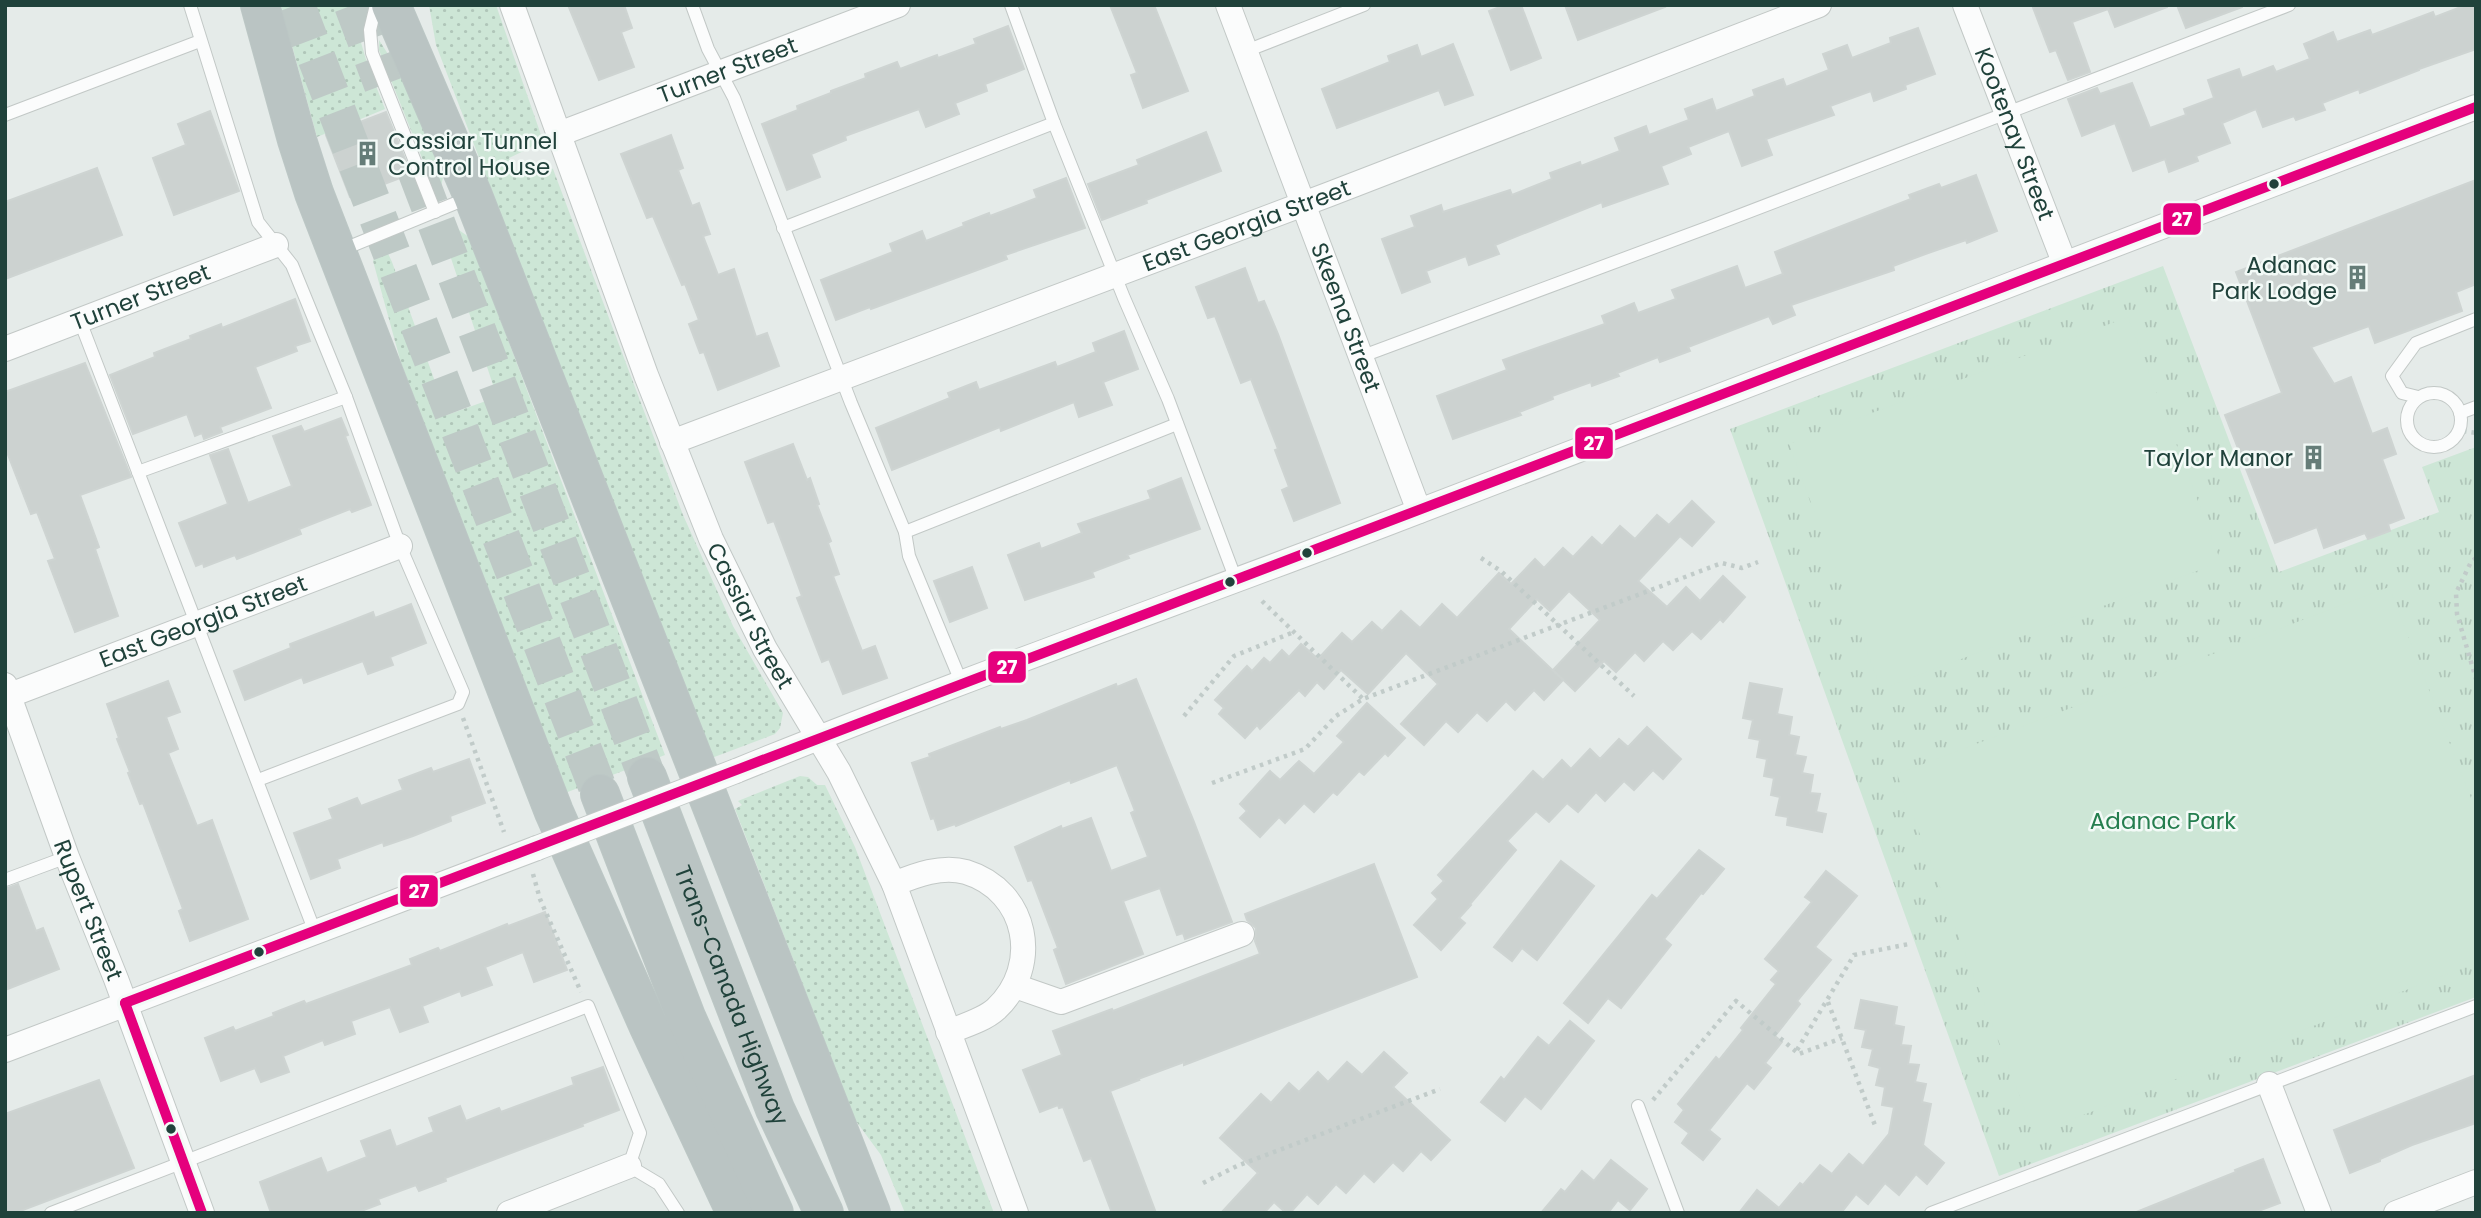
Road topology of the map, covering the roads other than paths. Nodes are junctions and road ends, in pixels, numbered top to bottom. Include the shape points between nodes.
1 (190, 5) edge
2 (260, 5) edge
3 (376, 5) edge
4 (391, 5) edge
5 (512, 5) edge
6 (692, 5) edge
7 (898, 5) edge
8 (1011, 5) edge
9 (1228, 5) edge
10 (1364, 5) edge
11 (1819, 5) edge
12 (1965, 5) edge
13 (2289, 5) edge
14 (200, 41) junction
15 (1246, 51) junction
16 (720, 72) junction
17 (2476, 107) edge
18 (2007, 113) junction
19 (5, 115) edge
20 (1054, 122) junction
21 (559, 134) junction
22 (473, 196) junction
23 (1302, 204) junction
24 (435, 212) junction
25 (783, 228) junction
26 (276, 245) junction
27 (336, 252) junction
28 (2064, 262) junction
29 (1115, 275) junction
30 (2476, 319) edge
31 (80, 321) junction
32 (5, 349) edge
33 (1360, 357) junction
34 (842, 378) junction
35 (346, 397) junction
36 (2418, 397) junction
37 (2476, 407) edge
38 (2460, 413) junction
39 (1177, 424) junction
40 (672, 442) junction
41 (138, 472) junction
42 (1419, 511) junction
43 (905, 532) junction
44 (400, 546) junction
45 (1236, 580) junction
46 (196, 625) junction
47 (962, 684) junction
48 (7, 693) edge
49 (818, 738) junction
50 (647, 777) tunnel mouth
51 (258, 780) junction
52 (600, 794) tunnel mouth
53 (68, 857) junction
54 (5, 880) edge
55 (894, 884) junction
56 (315, 932) junction
57 (1242, 934) dead end
58 (1015, 986) junction
59 (125, 1003) junction
60 (2476, 1006) edge
61 (948, 1031) junction
62 (5, 1050) edge
63 (2269, 1084) junction
64 (1640, 1110) road end
65 (183, 1162) junction
66 (629, 1166) junction
67 (2476, 1182) edge
68 (51, 1213) edge
69 (202, 1213) edge
70 (509, 1213) edge
71 (678, 1213) edge
72 (736, 1213) edge
73 (774, 1213) edge
74 (824, 1213) edge
75 (872, 1213) edge
76 (1016, 1213) edge
77 (1678, 1213) edge
78 (1931, 1213) edge
79 (2319, 1213) edge
80 (2396, 1213) edge

1 - 14 lane
2 - 27 highway via 297,141
3 - 24 lane via 370,30 372,52
4 - 22 highway
5 - 21 street, Cassiar Street
6 - 16 lane
7 - 16 street, Turner Street
8 - 20 lane
9 - 15 street, Skeena Street
10 - 15 lane
11 - 23 street, East Georgia Street
12 - 18 street, Kootenay Street
13 - 18 lane
14 - 19 lane
14 - 26 lane via 258,222
15 - 23 street, Skeena Street
16 - 21 street, Turner Street
16 - 25 lane
17 - 28 street
18 - 28 street, Kootenay Street
18 - 33 lane
20 - 25 lane
20 - 29 lane
21 - 40 street, Cassiar Street
22 - 24 lane
22 - 75 highway
23 - 29 street, East Georgia Street
23 - 33 street, Skeena Street
24 - 27 lane
25 - 34 lane
26 - 31 street, Turner Street
26 - 35 lane via 292,265
27 - 72 highway via 554,812
28 - 42 street
29 - 34 street, East Georgia Street
29 - 39 lane
30 - 36 lane via 2416,342 2392,376 2402,393
31 - 32 street, Turner Street
31 - 41 lane
33 - 42 street, Skeena Street
34 - 40 street, East Georgia Street
34 - 43 lane
35 - 41 lane
35 - 44 lane
36 - 38 lane via 2443,395
36 - 38 lane via 2410,407 2409,431 2416,441 2428,446 2451,440 2459,430
37 - 38 lane
39 - 43 lane
39 - 45 lane
40 - 49 street, Cassiar Street via 730,580
41 - 46 lane
42 - 45 street
43 - 47 lane via 909,555
44 - 46 street, East Georgia Street
44 - 51 lane via 463,692 458,704
45 - 47 street
46 - 48 street, East Georgia Street
46 - 51 lane
47 - 49 street
48 - 53 street, Rupert Street
49 - 55 street, Cassiar Street
49 - 56 street, bridge
50 - 74 highway, Trans-Canada Highway via 775,1109
51 - 56 lane
52 - 73 highway, Trans-Canada Highway via 687,1017
53 - 54 lane
53 - 59 street, Rupert Street
55 - 58 street via 938,870 965,872 990,883 1009,902 1021,926 1024,957
55 - 61 street, Cassiar Street
56 - 59 street
57 - 58 street via 1061,1002
58 - 61 street via 995,1010
59 - 62 street
59 - 65 street, Rupert Street
60 - 63 lane
61 - 76 street, Cassiar Street
63 - 78 lane
63 - 79 street
64 - 77 lane
65 - 66 lane via 588,1006 640,1133
65 - 68 lane
65 - 69 street, Rupert Street
66 - 70 street
66 - 71 lane via 659,1184
67 - 80 street

